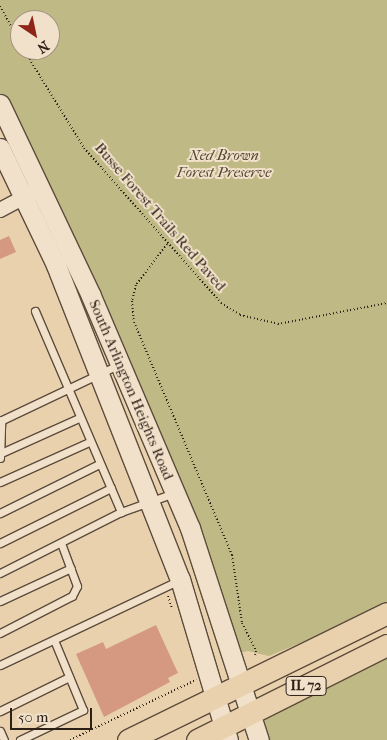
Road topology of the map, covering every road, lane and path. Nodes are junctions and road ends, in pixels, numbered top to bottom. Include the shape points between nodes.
1 (0, 6) edge
2 (10, 24) edge
3 (30, 60) edge
4 (0, 104) edge
5 (0, 148) edge
6 (34, 192) junction
7 (0, 210) edge
8 (167, 244) junction
9 (387, 303) edge
10 (35, 311) dead end
11 (119, 364) junction
12 (100, 375) junction
13 (70, 389) junction
14 (79, 418) junction
15 (0, 420) edge
16 (89, 442) junction
17 (1, 453) edge
18 (0, 458) edge
19 (100, 464) junction
20 (0, 482) edge
21 (111, 488) junction
22 (176, 492) junction
23 (149, 502) junction
24 (121, 512) junction
25 (0, 514) edge
26 (0, 543) edge
27 (61, 543) junction
28 (70, 568) junction
29 (0, 573) edge
30 (172, 583) junction
31 (0, 601) edge
32 (387, 613) edge
33 (174, 615) dead end
34 (0, 633) edge
35 (54, 640) junction
36 (387, 645) edge
37 (255, 656) dead end
38 (0, 664) edge
39 (69, 678) junction
40 (198, 679) dead end
41 (242, 684) junction
42 (216, 696) junction
43 (0, 711) edge
44 (251, 713) junction
45 (0, 731) edge
46 (227, 734) edge
47 (4, 740) edge
48 (20, 740) edge
49 (70, 740) edge
50 (128, 740) edge
51 (197, 740) edge
52 (259, 740) edge

1 - 2 path
3 - 8 path, Busse Forest Trails Red Paved via 76,138
4 - 6 main road, South Arlington Heights Road
5 - 6 main road, South Arlington Heights Road
6 - 7 street
6 - 11 main road, South Arlington Heights Road
6 - 12 main road, South Arlington Heights Road
8 - 9 path, Busse Forest Trails Red Paved via 221,303 250,319 290,324
8 - 37 path via 136,285 132,301 134,322 232,555 242,624 256,651
10 - 13 lane
11 - 12 lane
11 - 22 main road, South Arlington Heights Road
12 - 13 lane
12 - 23 main road, South Arlington Heights Road
13 - 14 lane
13 - 15 lane
14 - 16 lane
14 - 17 lane
15 - 17 lane
16 - 19 lane
16 - 20 lane
17 - 18 lane
19 - 21 lane
19 - 25 lane
21 - 24 lane
21 - 26 lane
22 - 23 lane
22 - 41 main road, South Arlington Heights Road
23 - 24 lane
23 - 30 main road, South Arlington Heights Road
24 - 27 lane
27 - 28 lane
27 - 29 lane
28 - 31 lane
28 - 34 lane via 78,586 72,596
30 - 33 path
30 - 35 lane
30 - 42 main road, South Arlington Heights Road
32 - 41 main road, IL 72
35 - 38 lane
35 - 39 lane
36 - 44 main road, IL 72
39 - 43 lane
39 - 48 lane via 83,710
40 - 49 path
41 - 42 main road, IL 72
41 - 44 main road, South Arlington Heights Road
42 - 46 main road, South Arlington Heights Road
42 - 50 main road, IL 72
44 - 46 main road, IL 72
44 - 52 main road, South Arlington Heights Road
45 - 47 lane
46 - 51 main road, IL 72

